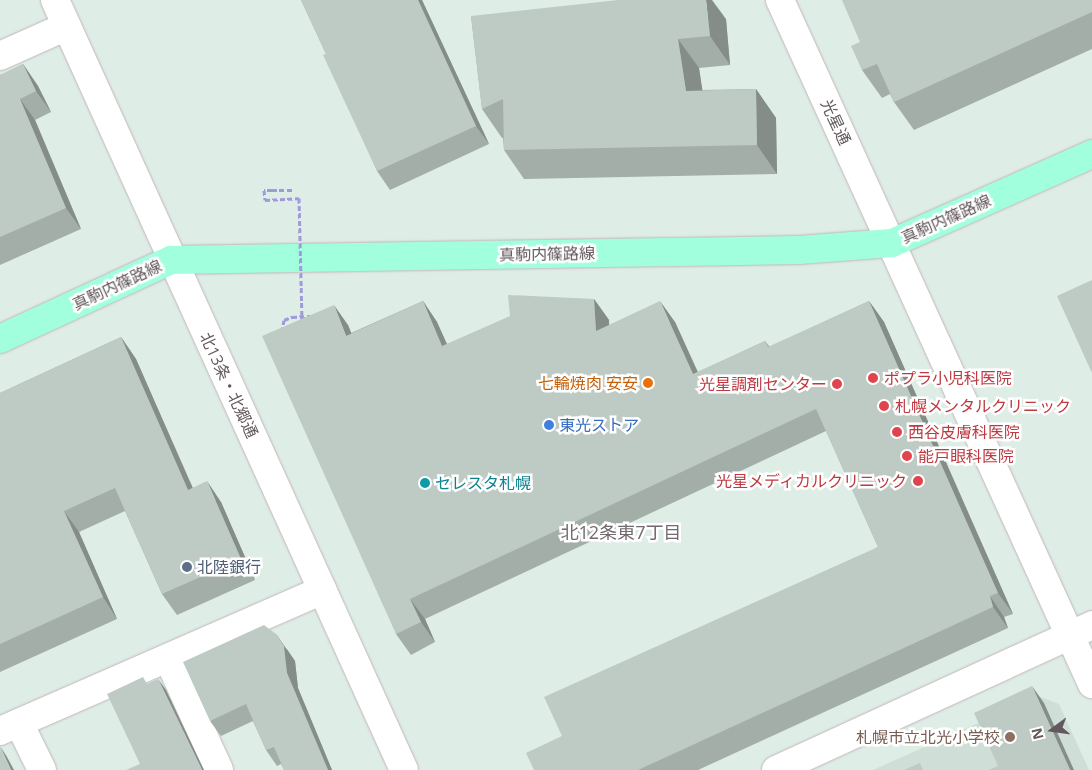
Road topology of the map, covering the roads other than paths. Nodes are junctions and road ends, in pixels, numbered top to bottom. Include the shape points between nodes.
1 (55, 0) edge
2 (780, 0) edge
3 (67, 26) junction
4 (0, 56) edge
5 (1092, 154) edge
6 (892, 243) junction
7 (171, 260) junction
8 (0, 339) edge
9 (322, 590) junction
10 (1081, 630) edge
11 (168, 658) junction
12 (1092, 684) edge
13 (10, 727) edge
14 (42, 770) edge
15 (219, 770) edge
16 (404, 770) edge
17 (776, 770) edge

1 - 3 street, 北13条・北郷通
2 - 6 street, 光星通
3 - 4 street
3 - 7 street, 北13条・北郷通
5 - 6 main road, 真駒内篠路線
6 - 7 main road, 真駒内篠路線 via 790,250
6 - 10 street, 光星通
7 - 8 main road, 真駒内篠路線
7 - 9 street, 北13条・北郷通
9 - 11 street
9 - 16 street, 北13条・北郷通
10 - 12 street, 光星通
10 - 17 street
11 - 13 street
11 - 15 street
13 - 14 street

